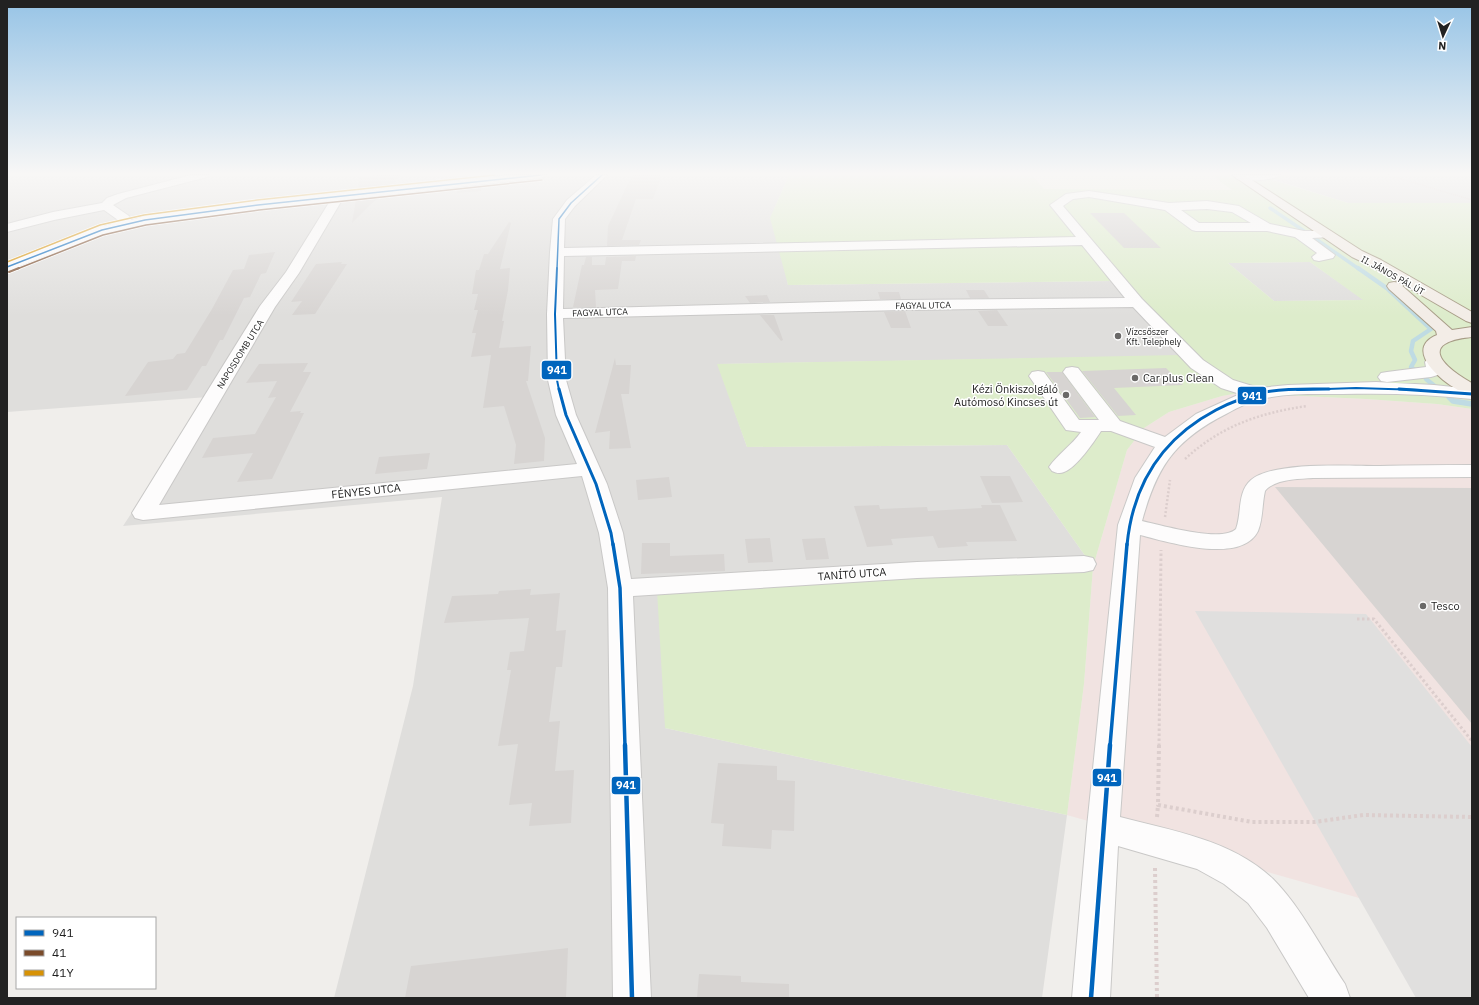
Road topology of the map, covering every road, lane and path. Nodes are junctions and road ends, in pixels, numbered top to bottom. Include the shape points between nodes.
1 (30, 222) edge
2 (122, 222) edge
3 (323, 222) edge
4 (560, 222) edge
5 (1070, 222) edge
6 (1189, 222) edge
7 (1257, 222) edge
8 (1308, 222) edge
9 (1266, 227) junction
10 (7, 228) edge
11 (1302, 234) junction
12 (1326, 234) junction
13 (1086, 241) junction
14 (558, 252) junction
15 (1356, 254) junction
16 (1319, 257) dead end
17 (7, 267) edge
18 (1133, 298) junction
19 (555, 314) junction
20 (1472, 318) edge
21 (1472, 332) edge
22 (1445, 337) junction
23 (1434, 362) junction
24 (1072, 372) dead end
25 (1038, 376) dead end
26 (1293, 389) junction
27 (1472, 392) edge
28 (1258, 394) junction
29 (1104, 426) junction
30 (1169, 445) junction
31 (1059, 467) dead end
32 (589, 469) junction
33 (1472, 471) edge
34 (144, 512) joint
35 (1129, 525) junction
36 (1084, 564) dead end
37 (620, 588) junction
38 (1357, 619) dead end
39 (1472, 741) edge
40 (1158, 806) dead end
41 (1186, 810) dead end
42 (1472, 817) edge
43 (1103, 827) junction
44 (1155, 841) junction
45 (632, 998) edge
46 (1091, 998) edge
47 (1157, 998) edge
48 (1331, 998) edge

1 - 10 street
2 - 17 street
3 - 34 street, NAPOSDOMB UTCA via 292,274 268,306
4 - 14 street
5 - 13 street
6 - 9 street via 1196,227
7 - 9 street
8 - 12 main road, II. JÁNOS PÁL ÚT
9 - 11 street
11 - 12 street
11 - 16 street via 1301,236 1328,255
12 - 15 main road, II. JÁNOS PÁL ÚT
13 - 14 street
13 - 18 street
14 - 19 street
15 - 20 main road, II. JÁNOS PÁL ÚT
15 - 22 main road via 1444,330
18 - 19 street, FAGYAL UTCA
18 - 28 street via 1197,364 1226,384
19 - 32 street via 557,380 566,415
21 - 22 main road
22 - 23 main road via 1438,340 1431,350
23 - 26 street via 1435,370 1424,374 1335,380
23 - 27 main road via 1451,378
24 - 29 street
25 - 29 street via 1073,426
26 - 27 street via 1359,388
26 - 28 street
28 - 30 street via 1211,414 1175,438
29 - 30 street
29 - 31 street
30 - 35 street via 1145,477
32 - 34 street, FÉNYES UTCA
32 - 37 street via 611,533
33 - 35 street via 1307,472 1263,482 1256,486 1246,531 1235,540 1223,542 1197,540
35 - 43 street
36 - 37 street, TANÍTÓ UTCA via 917,570
37 - 45 street
38 - 39 path via 1374,619
40 - 44 path
41 - 42 path via 1252,822 1315,822 1363,815
43 - 44 street
43 - 46 street
44 - 47 path
44 - 48 street via 1205,856 1236,872 1260,891 1284,921

